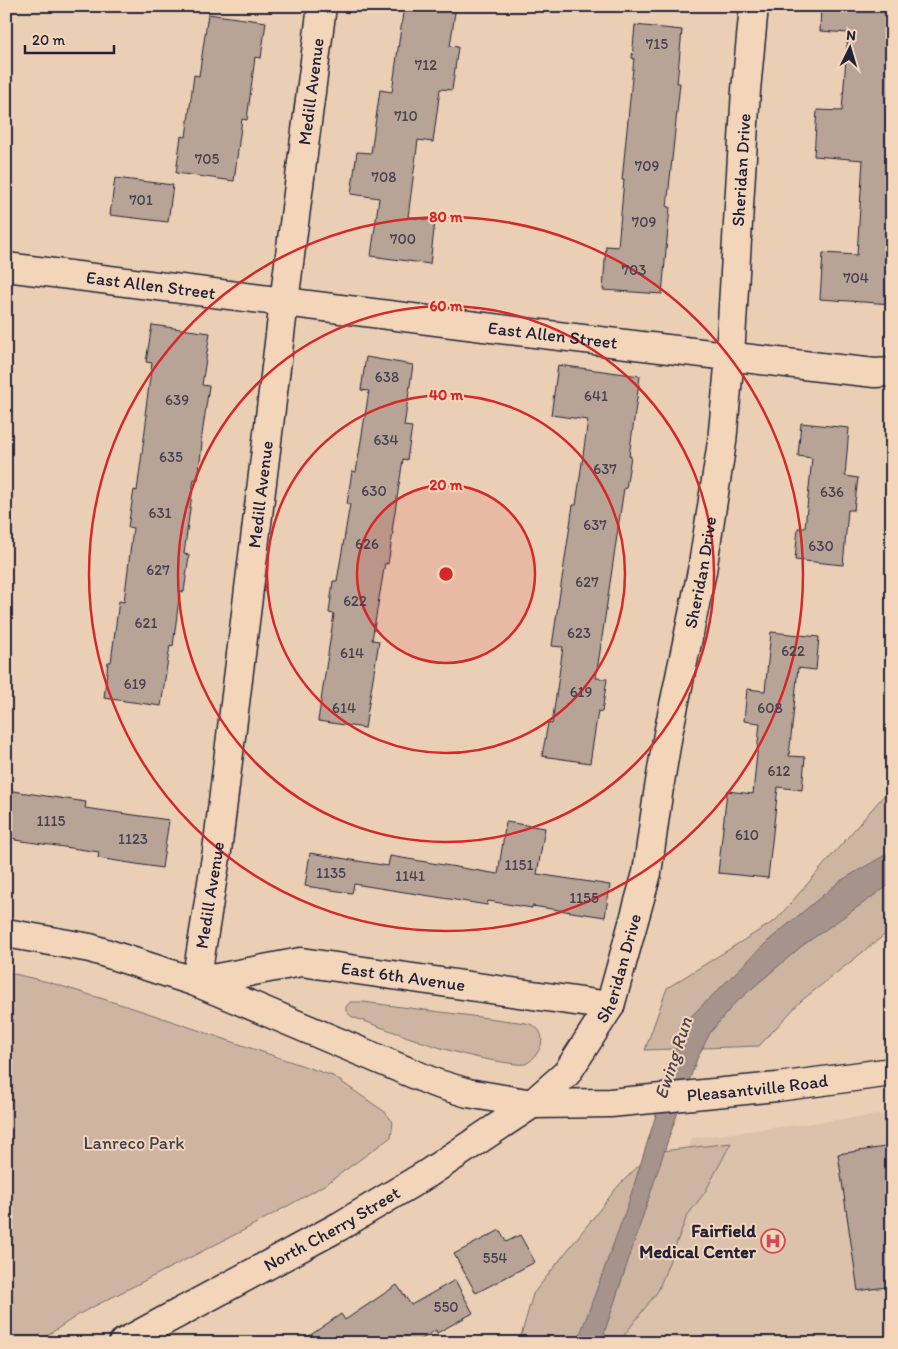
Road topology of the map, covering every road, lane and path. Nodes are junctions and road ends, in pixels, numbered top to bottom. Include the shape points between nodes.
1 (322, 6) edge
2 (754, 6) edge
3 (6, 267) edge
4 (284, 302) junction
5 (730, 356) junction
6 (892, 372) edge
7 (6, 933) edge
8 (196, 982) junction
9 (610, 1006) junction
10 (892, 1072) edge
11 (532, 1104) junction
12 (123, 1343) edge

1 - 4 street, Medill Avenue
2 - 5 street, Sheridan Drive
3 - 4 street, East Allen Street
4 - 5 street, East Allen Street
4 - 8 street, Medill Avenue via 218,842
5 - 6 street, East Allen Street via 875,373
5 - 9 street, Sheridan Drive via 722,442 702,571 667,742 648,873
7 - 8 street, East 6th Avenue via 90,948
8 - 9 street, East 6th Avenue via 301,962
8 - 11 street, East 6th Avenue via 435,1083 468,1094
9 - 11 street, Sheridan Drive via 567,1073
10 - 11 street, Pleasantville Road via 610,1103
11 - 12 street, North Cherry Street via 428,1174 340,1226

